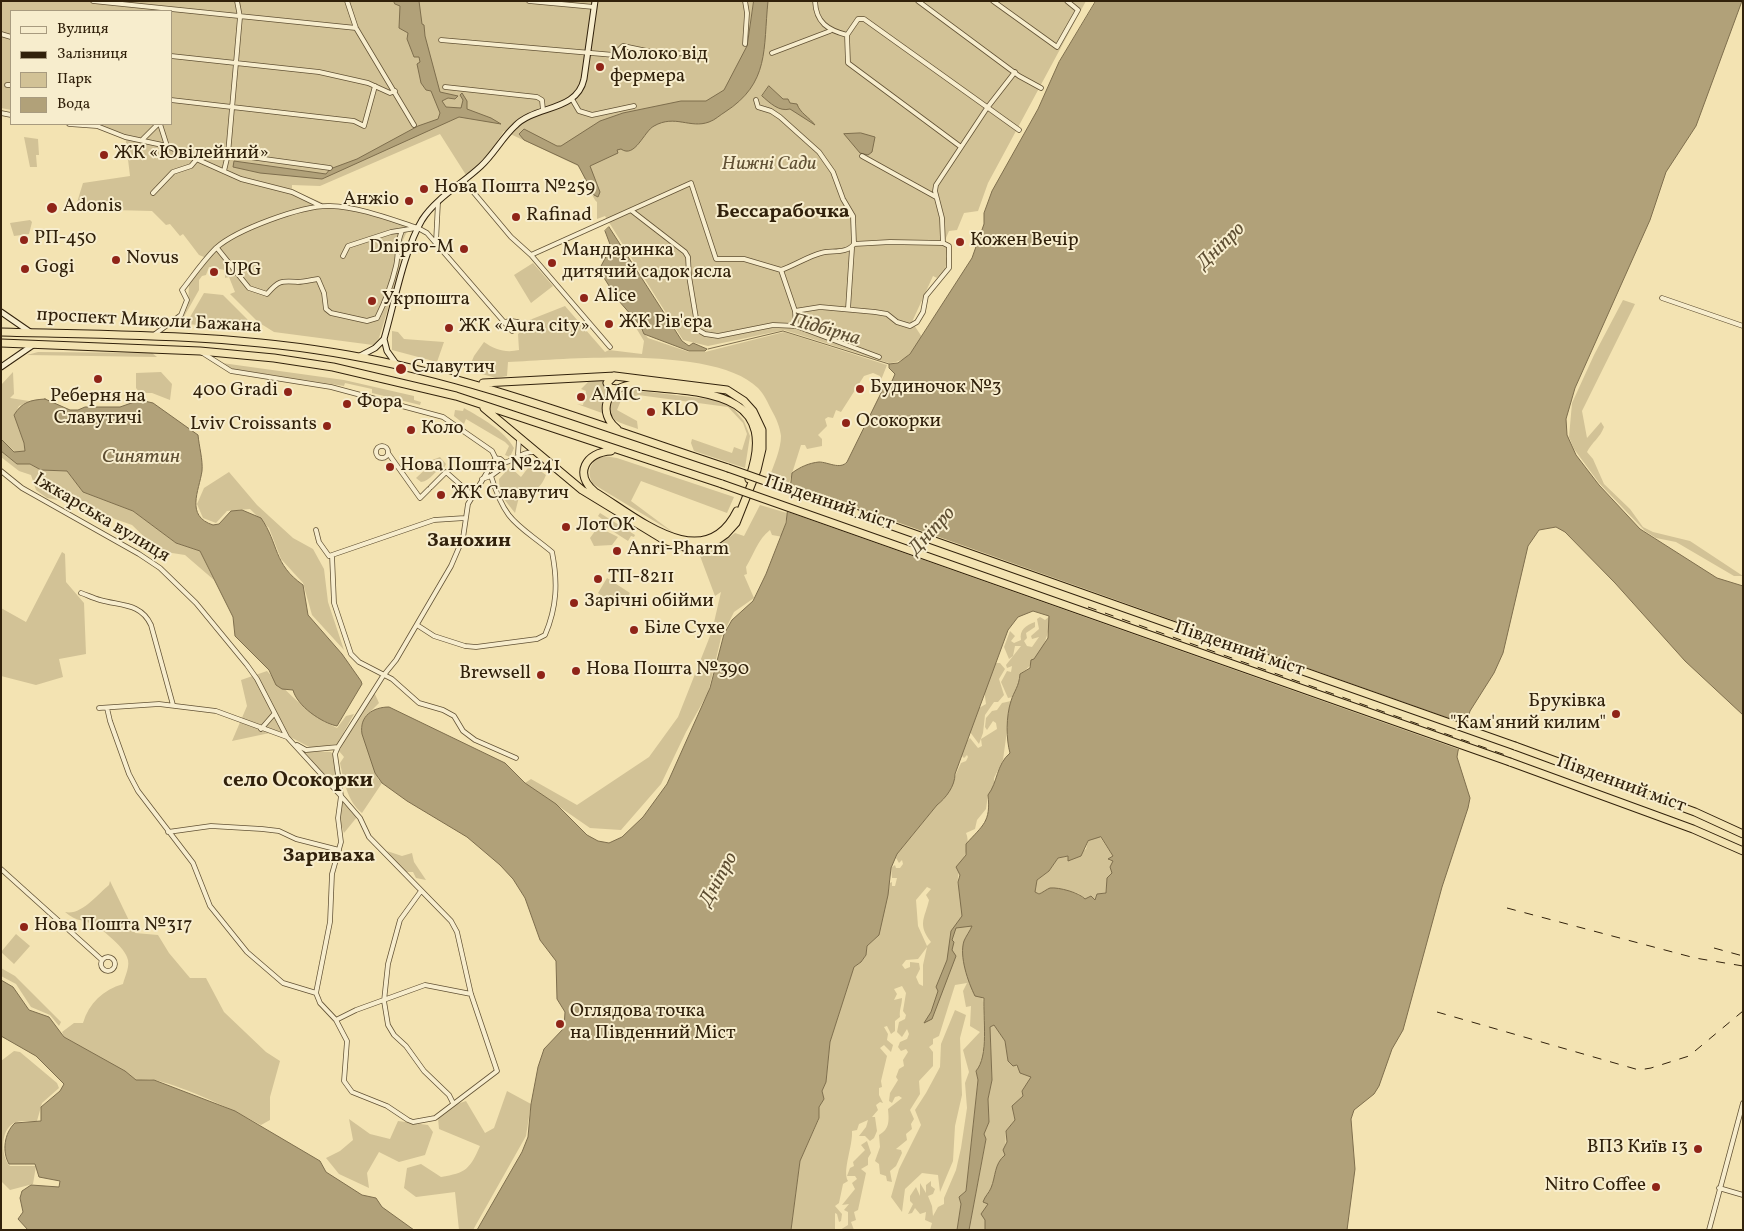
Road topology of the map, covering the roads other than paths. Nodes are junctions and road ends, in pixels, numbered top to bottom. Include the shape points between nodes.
1 (93, 1) edge
2 (238, 1) edge
3 (347, 1) edge
4 (529, 1) edge
5 (745, 1) edge
6 (815, 1) edge
7 (918, 1) edge
8 (993, 1) edge
9 (1067, 1) edge
10 (595, 4) edge
11 (240, 17) junction
12 (356, 28) junction
13 (830, 30) junction
14 (847, 35) junction
15 (441, 40) dead end
16 (745, 44) dead end
17 (588, 53) junction
18 (692, 53) dead end
19 (772, 53) dead end
20 (172, 56) edge
21 (236, 62) junction
22 (1015, 72) junction
23 (375, 86) junction
24 (445, 87) dead end
25 (1041, 88) dead end
26 (394, 91) junction
27 (572, 99) junction
28 (172, 100) edge
29 (756, 100) dead end
30 (232, 106) junction
31 (634, 106) dead end
32 (987, 108) junction
33 (543, 110) junction
34 (83, 125) edge
35 (158, 125) edge
36 (159, 125) edge
37 (414, 125) dead end
38 (1019, 130) dead end
39 (143, 139) junction
40 (167, 146) junction
41 (961, 147) junction
42 (228, 154) junction
43 (862, 156) dead end
44 (196, 160) junction
45 (330, 168) dead end
46 (224, 171) junction
47 (464, 181) junction
48 (153, 193) dead end
49 (936, 197) junction
50 (438, 202) junction
51 (321, 206) junction
52 (632, 211) junction
53 (418, 228) junction
54 (402, 231) junction
55 (436, 242) junction
56 (943, 243) junction
57 (853, 246) junction
58 (217, 248) junction
59 (531, 254) junction
60 (343, 256) dead end
61 (781, 270) junction
62 (1662, 298) dead end
63 (848, 309) junction
64 (795, 311) junction
65 (1, 312) edge
66 (504, 322) dead end
67 (796, 326) junction
68 (1743, 326) edge
69 (1, 332) edge
70 (30, 332) junction
71 (155, 334) junction
72 (384, 339) junction
73 (1, 343) edge
74 (34, 344) junction
75 (610, 347) dead end
76 (200, 351) junction
77 (358, 357) junction
78 (879, 357) dead end
79 (397, 365) junction
80 (1, 367) edge
81 (615, 376) junction
82 (468, 382) junction
83 (617, 389) junction
84 (479, 404) junction
85 (622, 432) junction
86 (518, 438) junction
87 (616, 450) junction
88 (534, 452) junction
89 (388, 453) dead end
90 (518, 454) junction
91 (496, 459) junction
92 (503, 463) junction
93 (492, 464) junction
94 (728, 468) joint
95 (499, 470) junction
96 (1, 471) edge
97 (491, 476) junction
98 (482, 479) junction
99 (722, 484) joint
100 (472, 495) junction
101 (465, 518) junction
102 (316, 530) dead end
103 (332, 555) junction
104 (80, 593) dead end
105 (417, 625) junction
106 (383, 676) junction
107 (173, 706) junction
108 (99, 708) dead end
109 (107, 708) junction
110 (274, 714) junction
111 (261, 729) junction
112 (287, 737) junction
113 (295, 744) junction
114 (338, 746) junction
115 (516, 758) dead end
116 (341, 796) junction
117 (168, 832) junction
118 (1743, 834) edge
119 (339, 850) junction
120 (1743, 851) edge
121 (1, 869) edge
122 (421, 891) junction
123 (102, 960) dead end
124 (316, 993) junction
125 (470, 994) junction
126 (384, 1001) junction
127 (336, 1020) junction
128 (453, 1103) junction
129 (1743, 1103) edge
130 (1720, 1188) junction
131 (1743, 1195) edge
132 (1709, 1230) edge

1 - 11 street
2 - 11 street
3 - 12 street
4 - 10 street
5 - 16 street
6 - 13 street via 816,13
7 - 22 street
8 - 9 street via 1057,47 1078,10
10 - 17 street
11 - 12 street
11 - 21 street
12 - 26 street
13 - 14 street
13 - 19 street
14 - 32 street via 858,19 864,18
14 - 41 street via 848,63
15 - 17 street
17 - 18 street via 614,55 623,46 628,46 661,54
17 - 27 street via 582,86
20 - 21 street
21 - 23 street via 319,72
21 - 30 street
22 - 25 street
22 - 32 street
23 - 26 street via 390,93
23 - 30 street via 364,126 354,121
24 - 33 street via 537,97 542,100
26 - 37 street
27 - 31 street via 579,111 592,115
27 - 33 street
28 - 30 street
29 - 57 street via 758,107 780,117 819,152 833,172 853,216
30 - 42 street
32 - 38 street
32 - 41 street
33 - 47 street via 513,127 488,159
34 - 39 street
35 - 39 street
36 - 40 street
39 - 40 street
40 - 44 street
41 - 49 street via 936,185
42 - 45 street
42 - 46 street
43 - 49 street
44 - 46 street
44 - 48 street via 191,166 173,172
46 - 51 street via 242,180 292,192
47 - 50 street
47 - 59 street via 511,237
49 - 56 street via 942,218
50 - 53 street
50 - 55 street
51 - 53 street via 354,208
51 - 58 street via 298,210 258,225
52 - 59 street
52 - 61 street via 691,183 716,259 744,259
52 - 67 street via 685,252 698,330 718,336 773,325
53 - 54 street
53 - 55 street
53 - 72 street
54 - 58 street via 396,267 383,306 377,318 370,321 330,313 318,279 285,280 267,294 253,290
54 - 60 street via 348,246
55 - 66 street
56 - 57 street via 890,242
56 - 63 street via 949,246 949,268 926,296 917,322 910,326 887,314
57 - 61 street via 820,253
57 - 63 street
58 - 71 street via 182,290 187,300 181,315
59 - 75 street
61 - 64 street
62 - 68 street
63 - 64 street via 820,307
64 - 67 street
65 - 70 street
67 - 78 street
69 - 70 highway, проспект Миколи Бажана
70 - 71 highway, проспект Миколи Бажана
71 - 77 highway, проспект Миколи Бажана via 254,342
72 - 77 street
72 - 79 street via 387,351
73 - 74 highway, проспект Миколи Бажана
74 - 76 highway, проспект Миколи Бажана
74 - 80 street
76 - 84 highway, проспект Миколи Бажана via 333,367 412,384
76 - 91 street via 231,371 331,387 443,417 492,451
77 - 79 highway, проспект Миколи Бажана
79 - 82 highway, проспект Миколи Бажана
81 - 82 highway via 502,384
81 - 83 highway via 607,383 610,388
81 - 88 highway via 727,390 753,411 762,430 761,454 743,508 726,534 701,547 669,543 582,490
82 - 85 highway, проспект Миколи Бажана
83 - 85 highway via 608,398 605,409 608,419
83 - 87 highway via 630,385 724,398 741,407 749,417 757,443 752,469 736,514 717,536 698,542 676,540 665,535 589,487 584,470 588,460 598,453
84 - 86 highway
84 - 87 highway, проспект Миколи Бажана
85 - 94 highway, проспект Миколи Бажана
86 - 88 highway
86 - 90 street
87 - 99 highway, проспект Миколи Бажана
88 - 90 street
89 - 100 street via 420,498 446,472
90 - 92 street
91 - 92 street
91 - 93 street
92 - 95 street
93 - 95 street
93 - 98 street
94 - 118 highway, Південний міст, bridge via 1515,746 1695,812
95 - 97 street
96 - 110 street, Іжкарська вулиця via 22,488 160,568 196,602 257,679
97 - 98 street
97 - 105 street via 503,509 517,527 552,552 557,575 556,606 544,635 537,639 476,647 434,636
98 - 100 street
99 - 120 highway, Південний міст, bridge via 1510,762 1693,829
100 - 101 street
101 - 103 street via 434,520
101 - 105 street via 457,555
102 - 103 street via 324,551
103 - 106 street via 334,603 351,654 358,662
104 - 107 street via 132,606 147,616
105 - 106 street
106 - 114 street
106 - 115 street via 392,679 419,703 454,716 463,731 475,740
107 - 109 street, Іжкарська вулиця
107 - 111 street, Іжкарська вулиця via 216,711
108 - 109 street, Іжкарська вулиця
109 - 117 street via 129,774
110 - 111 street
110 - 112 street, Іжкарська вулиця
111 - 112 street, Іжкарська вулиця
112 - 113 street, Іжкарська вулиця
113 - 114 street via 306,750
113 - 116 street, Іжкарська вулиця
114 - 116 street via 335,754
116 - 119 street via 338,807
116 - 122 street, Іжкарська вулиця via 360,818 369,837
117 - 119 street via 211,826 262,829 279,831
117 - 124 street via 193,863 210,906 247,952 283,983
119 - 124 street via 332,874 330,922
121 - 123 street
122 - 125 street, Іжкарська вулиця via 451,921 457,932
122 - 126 street via 400,920 388,964
124 - 127 street via 320,1004
125 - 126 street via 425,985
125 - 128 street, Іжкарська вулиця via 497,1071
126 - 127 street
126 - 128 street via 388,1025 394,1035
127 - 128 street via 347,1040 344,1081 352,1092 387,1106 413,1122 435,1118
129 - 130 street
130 - 131 street
130 - 132 street

